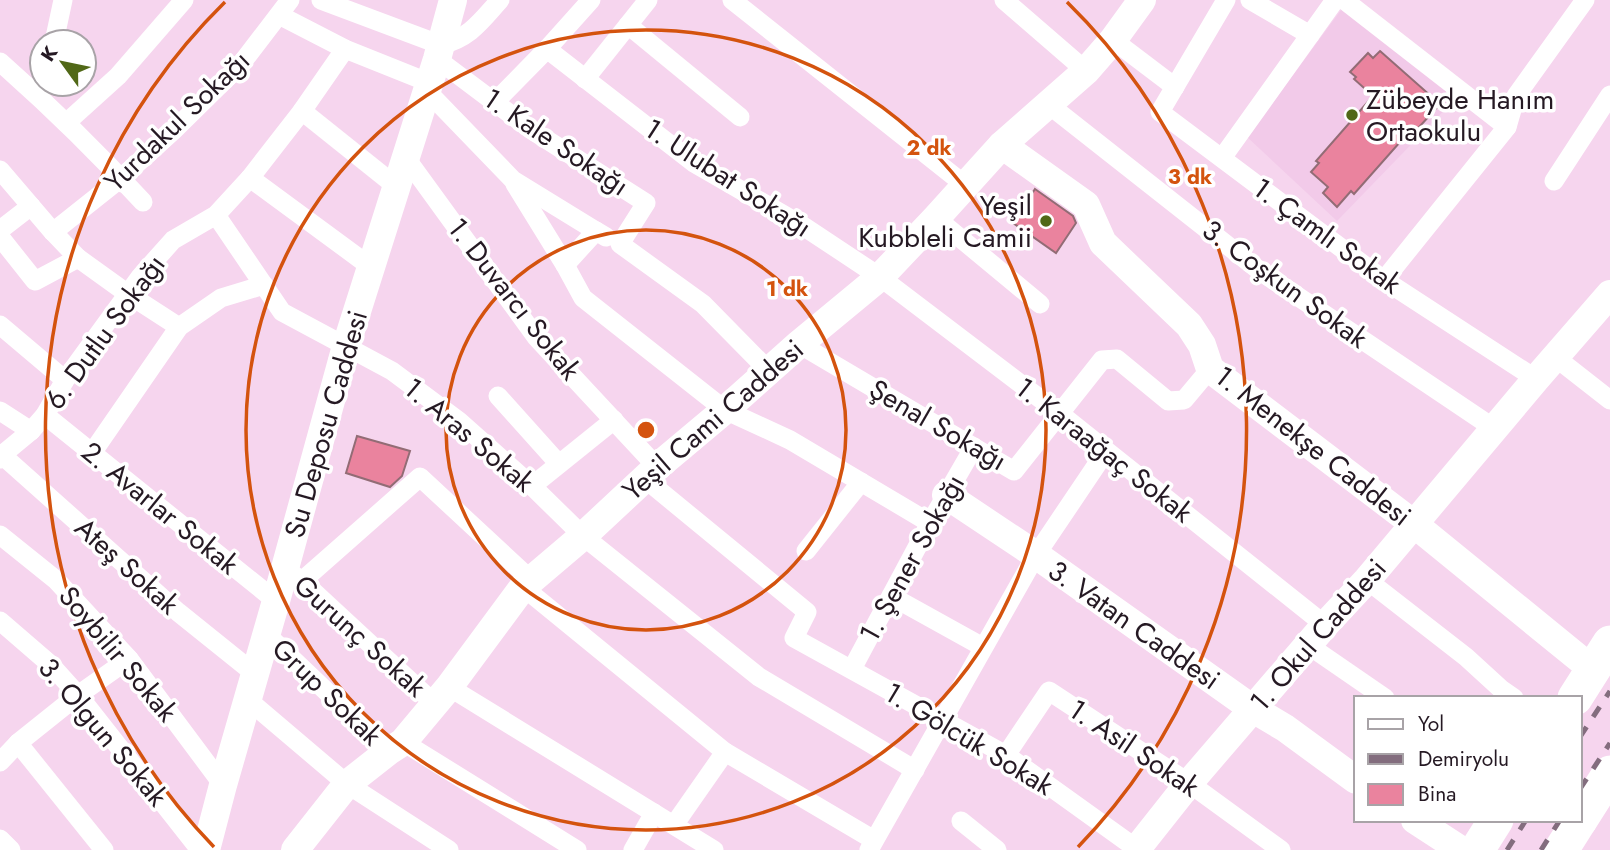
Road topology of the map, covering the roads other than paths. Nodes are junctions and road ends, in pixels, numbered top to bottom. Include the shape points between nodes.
1 (62, 0) edge
2 (184, 0) edge
3 (321, 0) edge
4 (453, 0) edge
5 (500, 0) edge
6 (591, 0) edge
7 (648, 0) edge
8 (732, 0) edge
9 (1004, 0) edge
10 (1142, 0) edge
11 (1226, 0) edge
12 (1250, 0) edge
13 (1335, 0) edge
14 (1344, 0) edge
15 (1585, 0) edge
16 (285, 7) edge
17 (628, 25) junction
18 (57, 28) edge
19 (1310, 35) junction
20 (1114, 40) junction
21 (345, 49) junction
22 (547, 49) junction
23 (0, 62) edge
24 (434, 70) junction
25 (1086, 71) junction
26 (585, 79) junction
27 (28, 81) edge
28 (1175, 87) junction
29 (1610, 95) edge
30 (48, 98) edge
31 (495, 102) junction
32 (1048, 104) junction
33 (302, 111) junction
34 (740, 117) dead end
35 (66, 123) junction
36 (1507, 127) junction
37 (1002, 145) junction
38 (406, 158) junction
39 (1222, 158) junction
40 (0, 170) edge
41 (121, 178) junction
42 (250, 178) junction
43 (513, 180) junction
44 (1554, 181) dead end
45 (965, 185) junction
46 (397, 187) junction
47 (143, 202) dead end
48 (31, 206) junction
49 (216, 215) junction
50 (936, 218) junction
51 (0, 230) edge
52 (53, 232) junction
53 (596, 232) junction
54 (0, 237) edge
55 (620, 244) junction
56 (78, 258) junction
57 (565, 265) junction
58 (371, 267) junction
59 (880, 277) junction
60 (1384, 280) junction
61 (264, 285) junction
62 (128, 294) junction
63 (1608, 301) edge
64 (1040, 304) dead end
65 (0, 325) edge
66 (179, 327) junction
67 (799, 344) junction
68 (346, 346) junction
69 (1555, 357) junction
70 (1210, 369) junction
71 (769, 371) junction
72 (1536, 379) junction
73 (65, 380) junction
74 (498, 396) dead end
75 (1610, 400) edge
76 (725, 410) junction
77 (0, 411) edge
78 (1059, 413) junction
79 (45, 415) junction
80 (614, 420) junction
81 (1495, 429) junction
82 (31, 431) junction
83 (974, 447) junction
84 (1106, 451) junction
85 (92, 453) junction
86 (1, 457) edge
87 (559, 464) junction
88 (651, 472) junction
89 (861, 482) junction
90 (532, 486) junction
91 (946, 495) junction
92 (930, 523) junction
93 (1414, 524) junction
94 (0, 535) edge
95 (583, 536) junction
96 (806, 551) dead end
97 (1035, 555) junction
98 (293, 575) junction
99 (1367, 580) junction
100 (527, 583) junction
101 (891, 596) junction
102 (276, 601) junction
103 (0, 621) edge
104 (265, 634) junction
105 (1317, 635) junction
106 (794, 638) joint
107 (983, 648) junction
108 (129, 659) junction
109 (852, 669) junction
110 (1592, 670) edge
111 (251, 686) junction
112 (78, 695) junction
113 (442, 696) junction
114 (1383, 696) edge
115 (1511, 696) edge
116 (1253, 709) junction
117 (943, 719) junction
118 (18, 743) junction
119 (396, 746) junction
120 (725, 752) junction
121 (1006, 755) junction
122 (1, 760) edge
123 (915, 770) junction
124 (1610, 773) edge
125 (1354, 779) edge
126 (1189, 783) junction
127 (347, 784) junction
128 (223, 785) junction
129 (654, 813) junction
130 (1582, 817) edge
131 (961, 821) dead end
132 (1418, 822) edge
133 (1495, 822) edge
134 (1579, 822) edge
135 (674, 825) junction
136 (0, 839) edge
137 (871, 845) edge
138 (305, 847) edge
139 (11, 850) edge
140 (104, 850) edge
141 (200, 850) edge
142 (206, 850) edge
143 (449, 850) edge
144 (577, 850) edge
145 (633, 850) edge
146 (715, 850) edge
147 (997, 850) edge
148 (1136, 850) edge
149 (1281, 850) edge
150 (1461, 850) edge
151 (1477, 850) edge
152 (1561, 850) edge

1 - 18 street
2 - 35 street via 118,76
3 - 24 street
4 - 24 main road, Su Deposu Caddesi
5 - 24 street via 474,30 456,41
6 - 22 street
7 - 17 street
8 - 45 street
9 - 25 street
10 - 20 main road, Yeşil Cami Caddesi
11 - 28 street, 1. Çamlı Sokak
12 - 19 street
13 - 19 street
14 - 36 street
15 - 36 street via 1516,96
16 - 21 street
16 - 41 street, Yurdakul Sokağı via 241,64
17 - 26 street
17 - 34 street
19 - 39 street
20 - 25 main road, Yeşil Cami Caddesi
20 - 28 street
21 - 24 street
21 - 33 street, 6. Dutlu Sokağı
22 - 26 street, 1. Ulubat Sokağı
22 - 31 street
23 - 27 street
24 - 31 street, 1. Kale Sokağı
24 - 38 main road, Su Deposu Caddesi
24 - 43 street
25 - 32 main road, Yeşil Cami Caddesi
26 - 59 street, 1. Ulubat Sokağı via 694,163
28 - 39 street, 1. Çamlı Sokak via 1160,112
29 - 44 street
30 - 35 street
31 - 55 street, 1. Kale Sokağı via 646,203
32 - 37 main road, Yeşil Cami Caddesi
32 - 81 street, 3. Coşkun Sokak via 1260,271
33 - 42 street, 6. Dutlu Sokağı
33 - 46 street
35 - 41 street
36 - 60 street
37 - 45 main road, Yeşil Cami Caddesi
37 - 70 main road, 1. Menekşe Caddesi via 1086,205 1103,243 1189,325
38 - 46 main road, Su Deposu Caddesi
38 - 80 street, 1. Duvarcı Sokak via 536,337
39 - 60 street, 1. Çamlı Sokak
40 - 48 street
41 - 47 street
41 - 52 street, Yurdakul Sokağı
42 - 49 street, 6. Dutlu Sokağı
42 - 58 street
43 - 53 street
43 - 57 street
45 - 50 main road, Yeşil Cami Caddesi
46 - 58 main road, Su Deposu Caddesi
48 - 51 street
48 - 52 street
49 - 61 street, 1. Aras Sokak
49 - 62 street, 6. Dutlu Sokağı via 173,240
50 - 59 main road, Yeşil Cami Caddesi
50 - 64 street
52 - 56 street
53 - 55 street
53 - 57 street
54 - 56 street via 35,281
55 - 71 street, 1. Kale Sokağı via 703,304
56 - 62 street
57 - 76 street via 583,298
58 - 68 main road, Su Deposu Caddesi
59 - 67 main road, Yeşil Cami Caddesi
59 - 78 street, 1. Karaağaç Sokak
60 - 72 street, 1. Çamlı Sokak
61 - 66 street via 221,298
61 - 68 street, 1. Aras Sokak via 282,312
62 - 66 street
62 - 73 street, 6. Dutlu Sokağı
63 - 69 main road, 1. Okul Caddesi
65 - 73 street
66 - 85 street
67 - 71 main road, Yeşil Cami Caddesi
67 - 83 street, Şenal Sokağı
68 - 90 street, 1. Aras Sokak via 392,371 459,421
68 - 98 main road, Su Deposu Caddesi
69 - 72 main road, 1. Okul Caddesi
69 - 75 street
70 - 78 street via 1184,400 1168,401 1116,359 1102,360
70 - 93 main road, 1. Menekşe Caddesi
71 - 76 main road, Yeşil Cami Caddesi
72 - 81 main road, 1. Okul Caddesi
73 - 79 street, 6. Dutlu Sokağı
74 - 87 street
76 - 88 main road, Yeşil Cami Caddesi
76 - 89 street via 790,440
77 - 82 street
78 - 83 street, Şenal Sokağı via 1014,471
78 - 84 street, 1. Karaağaç Sokak
79 - 82 street, 6. Dutlu Sokağı
79 - 85 street, 2. Avarlar Sokak
80 - 87 street
80 - 88 street, 1. Duvarcı Sokak
81 - 93 main road, 1. Okul Caddesi
82 - 86 street, 6. Dutlu Sokağı
83 - 91 street, 1. Şener Sokağı
84 - 97 street
84 - 105 street, 1. Karaağaç Sokak
85 - 102 street, 2. Avarlar Sokak
86 - 111 street, Ateş Sokak via 178,612
87 - 90 street
88 - 95 main road, Yeşil Cami Caddesi
88 - 106 street, 1. Duvarcı Sokak via 807,612
89 - 92 street
89 - 96 street
90 - 95 street, 1. Aras Sokak
91 - 92 street, 1. Şener Sokağı
91 - 97 main road, 3. Vatan Caddesi
92 - 101 street, 1. Şener Sokağı
93 - 99 main road, 1. Okul Caddesi
93 - 110 main road, 1. Menekşe Caddesi
94 - 108 street, Soybilir Sokak via 56,580
95 - 100 main road, Yeşil Cami Caddesi
95 - 123 street, 1. Aras Sokak via 759,677
97 - 107 street
97 - 116 main road, 3. Vatan Caddesi
98 - 100 street via 420,477
98 - 102 main road, Su Deposu Caddesi
98 - 113 street, Gurunç Sokak
99 - 105 main road, 1. Okul Caddesi
99 - 115 street
100 - 113 main road, Yeşil Cami Caddesi
100 - 120 street
101 - 107 street
101 - 109 street, 1. Şener Sokağı
102 - 104 main road, Su Deposu Caddesi
103 - 112 street, 3. Olgun Sokak
104 - 111 main road, Su Deposu Caddesi
104 - 119 street, Grup Sokak
105 - 114 street, 1. Karaağaç Sokak
105 - 116 main road, 1. Okul Caddesi
106 - 109 street, 1. Gölcük Sokak
107 - 117 street
108 - 112 street
108 - 128 street, Soybilir Sokak
109 - 117 street, 1. Gölcük Sokak
111 - 127 street, Ateş Sokak
111 - 128 main road, Su Deposu Caddesi
112 - 118 street
112 - 141 street, 3. Olgun Sokak
113 - 119 main road, Yeşil Cami Caddesi
113 - 129 street, Gurunç Sokak
116 - 125 main road, 3. Vatan Caddesi
116 - 126 main road, 1. Okul Caddesi
117 - 121 street, 1. Gölcük Sokak
117 - 123 street
118 - 122 street
118 - 140 street
119 - 127 main road, Yeşil Cami Caddesi
119 - 144 street, Grup Sokak
120 - 135 street
120 - 137 street
121 - 126 street, 1. Asil Sokak via 1049,691
121 - 148 street, 1. Gölcük Sokak
123 - 137 street
124 - 130 highway
126 - 148 main road, 1. Okul Caddesi
126 - 149 street, 1. Asil Sokak
127 - 138 main road, Yeşil Cami Caddesi
127 - 143 street, Ateş Sokak
128 - 142 main road, Su Deposu Caddesi
129 - 135 street, Gurunç Sokak
129 - 145 street
131 - 147 street
132 - 150 main road
133 - 151 highway
134 - 152 highway
135 - 146 street, Gurunç Sokak
136 - 139 street

